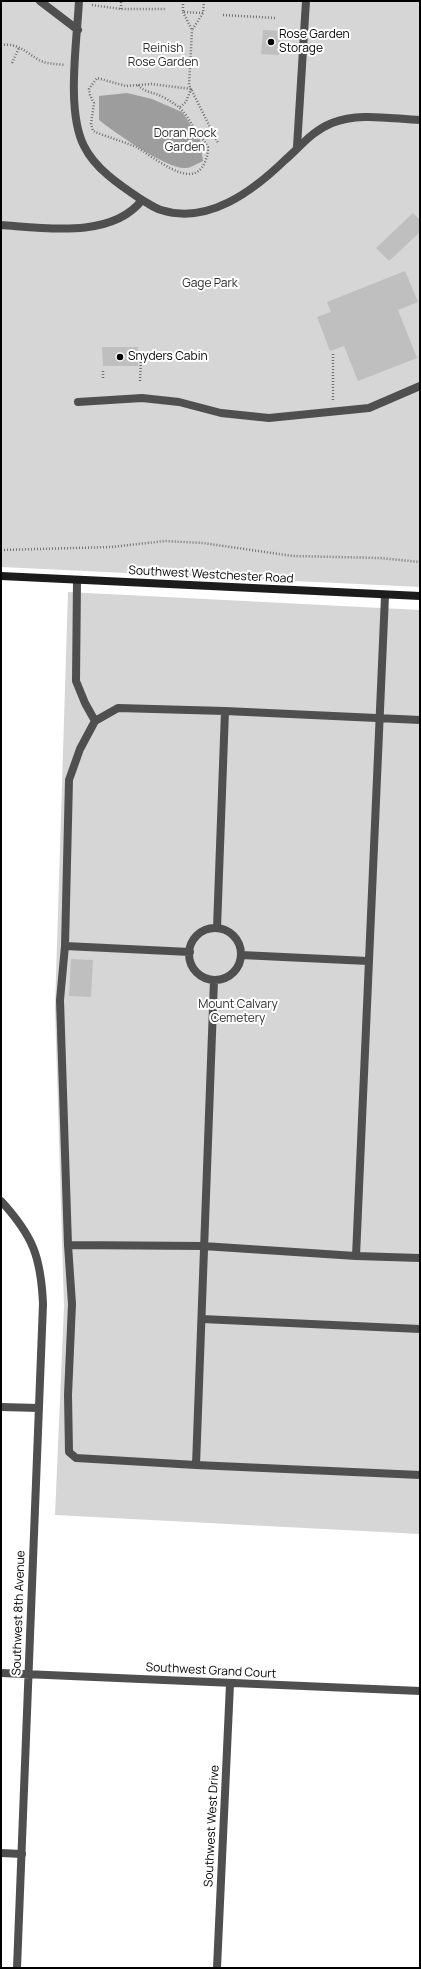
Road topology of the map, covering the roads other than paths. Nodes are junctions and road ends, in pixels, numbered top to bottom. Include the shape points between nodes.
1 (40, 1) edge
2 (79, 1) edge
3 (306, 1) edge
4 (78, 30) junction
5 (420, 120) edge
6 (297, 147) junction
7 (142, 200) junction
8 (1, 226) edge
9 (420, 386) edge
10 (78, 402) dead end
11 (1, 576) edge
12 (77, 580) junction
13 (385, 596) junction
14 (420, 596) edge
15 (225, 711) junction
16 (378, 718) junction
17 (420, 720) edge
18 (96, 721) junction
19 (217, 928) junction
20 (65, 946) junction
21 (190, 952) junction
22 (241, 955) junction
23 (368, 960) junction
24 (214, 980) junction
25 (1, 1201) edge
26 (68, 1245) junction
27 (203, 1246) junction
28 (356, 1256) junction
29 (420, 1258) edge
30 (202, 1319) junction
31 (420, 1329) edge
32 (1, 1407) edge
33 (39, 1408) junction
34 (196, 1465) junction
35 (420, 1475) edge
36 (1, 1673) edge
37 (29, 1674) junction
38 (230, 1684) junction
39 (420, 1691) edge
40 (1, 1853) edge
41 (22, 1854) junction
42 (17, 1968) edge
43 (217, 1968) edge

1 - 4 street
2 - 4 street
3 - 6 street
4 - 7 street via 75,66 76,122 84,147 110,176
5 - 6 street via 354,116 312,133
6 - 7 street via 254,187 219,206 199,212 179,213 160,210
7 - 8 street via 134,211 103,225 47,228
9 - 10 street via 369,408 269,418 221,413 179,402 142,398
11 - 12 street, Southwest Westchester Road
12 - 13 street, Southwest Westchester Road
12 - 18 street via 76,680
13 - 14 street, Southwest Westchester Road
13 - 16 street
15 - 16 street
15 - 18 street via 118,708
15 - 19 street
16 - 17 street
16 - 23 street
18 - 20 street via 80,749 69,780
19 - 21 street via 207,929 198,934 192,942
19 - 22 street via 227,930 235,936 240,945
20 - 21 street
20 - 26 street via 60,1000
21 - 24 street via 191,962 196,971
22 - 23 street
22 - 24 street via 239,965 232,973
23 - 28 street
24 - 27 street
25 - 33 street, Southwest 8th Avenue via 19,1220 27,1234 38,1258 42,1279
26 - 27 street
26 - 34 street via 72,1304 68,1395 69,1452 76,1458
27 - 28 street
27 - 30 street
28 - 29 street
30 - 31 street
30 - 34 street
32 - 33 street
33 - 37 street, Southwest 8th Avenue
34 - 35 street
36 - 37 street, Southwest Grand Court
37 - 38 street, Southwest Grand Court
37 - 41 street, Southwest 8th Avenue
38 - 39 street, Southwest Grand Court
38 - 43 street, Southwest West Drive
40 - 41 street
41 - 42 street, Southwest 8th Avenue

